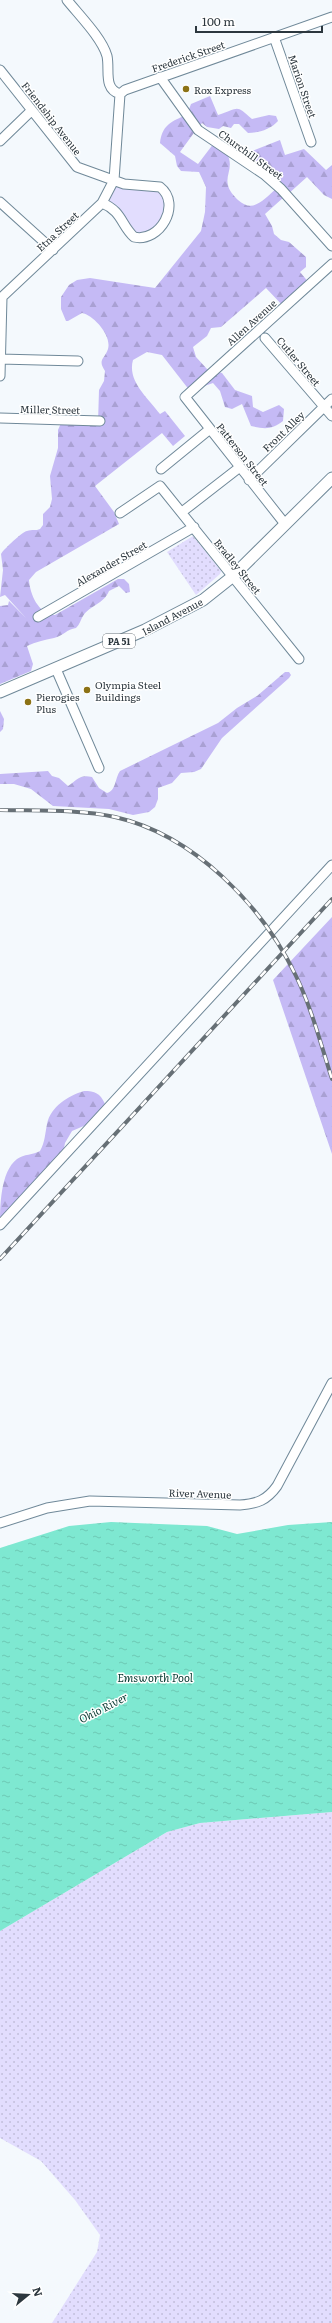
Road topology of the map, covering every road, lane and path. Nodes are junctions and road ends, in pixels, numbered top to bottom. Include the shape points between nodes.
1 (67, 0) edge
2 (332, 17) edge
3 (274, 37) junction
4 (0, 70) edge
5 (160, 77) junction
6 (3, 81) edge
7 (120, 94) junction
8 (32, 111) junction
9 (0, 141) edge
10 (311, 142) dead end
11 (114, 180) junction
12 (0, 202) edge
13 (102, 203) junction
14 (332, 246) edge
15 (53, 250) junction
16 (332, 264) edge
17 (1, 296) edge
18 (265, 338) dead end
19 (0, 359) edge
20 (78, 361) dead end
21 (0, 376) edge
22 (185, 397) joint
23 (332, 399) edge
24 (324, 407) junction
25 (332, 416) edge
26 (0, 418) edge
27 (100, 421) dead end
28 (210, 429) junction
29 (240, 467) junction
30 (161, 468) dead end
31 (332, 478) edge
32 (250, 480) junction
33 (182, 512) junction
34 (120, 513) dead end
35 (285, 524) junction
36 (194, 527) junction
37 (232, 577) junction
38 (38, 617) dead end
39 (299, 659) dead end
40 (56, 669) junction
41 (0, 692) edge
42 (99, 768) dead end
43 (332, 865) edge
44 (0, 1225) edge
45 (332, 1383) edge
46 (0, 1523) edge

1 - 7 street via 102,46 107,57 109,86
2 - 3 street, Frederick Street
3 - 5 street, Frederick Street
3 - 10 street, Marion Street
4 - 6 street, Friendship Avenue
5 - 7 street, Frederick Street
5 - 14 street, Churchill Street via 198,130 265,175
6 - 8 street, Friendship Avenue
7 - 11 street, Etna Street
8 - 9 street
8 - 11 street, Friendship Avenue via 77,167
11 - 13 street, Etna Street
11 - 13 street, Friendship Avenue via 136,185 155,185 164,190 168,207 163,225 150,236 142,239 134,237 120,216 110,206
12 - 15 street
13 - 15 street, Etna Street
15 - 17 street, Etna Street
16 - 22 street, Allen Avenue
17 - 19 street, Etna Street
18 - 24 street, Cutler Street
19 - 20 street
19 - 21 street, Etna Street
22 - 28 street, Patterson Street
23 - 24 street, Front Alley
24 - 25 street, Cutler Street
24 - 32 street, Front Alley
26 - 27 street, Miller Street
28 - 29 street, Patterson Street
28 - 30 street
29 - 32 street, Patterson Street
29 - 33 street
31 - 35 main road, Island Avenue / PA 51
32 - 35 street, Patterson Street
33 - 34 street, Bradley Street via 160,486
33 - 36 street, Bradley Street
35 - 37 main road, Island Avenue / PA 51
36 - 37 street, Bradley Street
36 - 38 street, Alexander Street
37 - 39 street, Bradley Street
37 - 40 main road, Island Avenue / PA 51 via 198,603 145,630
40 - 41 main road, Island Avenue / PA 51
40 - 42 street
43 - 44 street
45 - 46 street, River Avenue via 277,1486 268,1497 258,1503 240,1505 90,1501 47,1508

